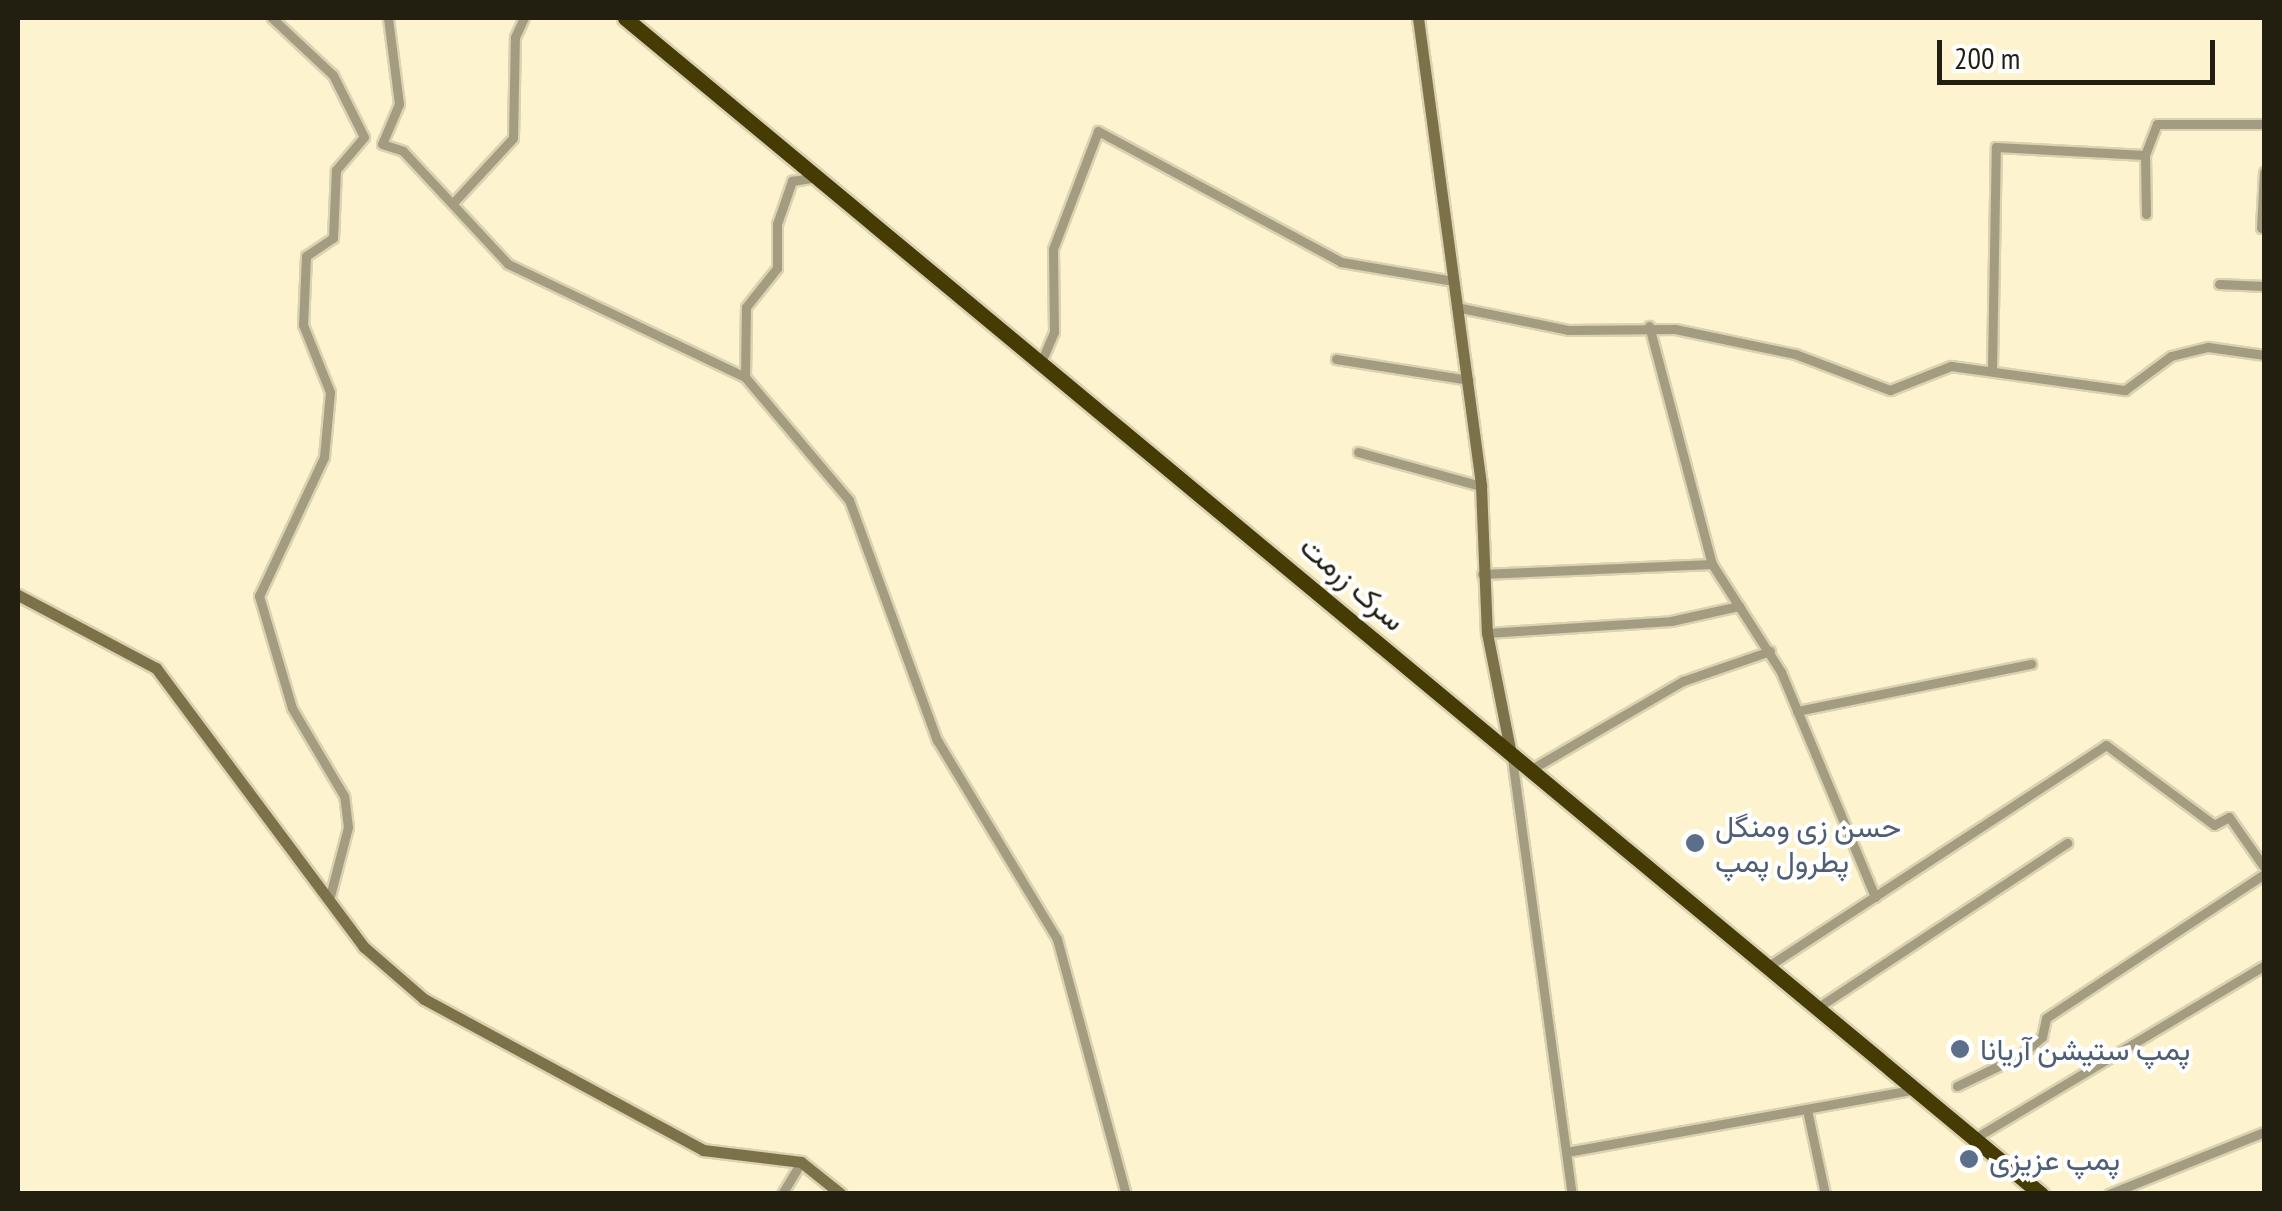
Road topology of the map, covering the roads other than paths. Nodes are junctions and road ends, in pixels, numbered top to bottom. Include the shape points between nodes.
1 (272, 18) edge
2 (388, 18) edge
3 (524, 18) edge
4 (625, 18) edge
5 (1418, 18) edge
6 (2264, 124) edge
7 (364, 137) junction
8 (381, 140) junction
9 (2145, 155) junction
10 (2264, 172) edge
11 (816, 177) junction
12 (454, 203) junction
13 (2146, 214) dead end
14 (2261, 228) dead end
15 (1453, 281) junction
16 (2219, 284) dead end
17 (2264, 286) edge
18 (1456, 307) junction
19 (1649, 326) junction
20 (2264, 355) edge
21 (1336, 359) dead end
22 (1042, 360) junction
23 (1992, 368) junction
24 (740, 374) junction
25 (1468, 380) junction
26 (1358, 452) dead end
27 (1481, 486) junction
28 (1712, 564) junction
29 (1482, 574) junction
30 (18, 595) edge
31 (1739, 606) junction
32 (1487, 633) junction
33 (1770, 650) junction
34 (2031, 664) dead end
35 (1798, 711) junction
36 (1512, 758) junction
37 (1530, 770) junction
38 (2066, 843) dead end
39 (2264, 870) edge
40 (1875, 897) junction
41 (328, 900) junction
42 (2264, 966) edge
43 (1767, 968) junction
44 (1817, 1008) junction
45 (1957, 1086) dead end
46 (1918, 1088) junction
47 (1807, 1110) junction
48 (2264, 1132) edge
49 (1974, 1138) junction
50 (1567, 1152) junction
51 (801, 1162) junction
52 (782, 1194) edge
53 (841, 1194) edge
54 (1126, 1194) edge
55 (1572, 1194) edge
56 (1825, 1194) edge
57 (2041, 1194) edge
58 (2109, 1194) edge

1 - 7 street via 333,75
2 - 8 street via 399,104
3 - 12 street via 515,37 514,138
4 - 11 highway, سرک زرمت
5 - 15 street
6 - 9 street via 2161,121
7 - 8 street
7 - 41 street via 336,170 334,238 306,256 303,326 330,392 324,457 259,596 292,708 344,796 348,827
8 - 12 street
9 - 13 street
9 - 23 street via 1996,147
10 - 14 street
11 - 22 highway, سرک زرمت
11 - 24 street via 792,182 776,224 777,268 746,307
12 - 24 street via 508,264
15 - 18 street
15 - 22 street via 1341,262 1098,131 1053,248 1054,332
16 - 17 street
18 - 19 street via 1568,330
18 - 25 street
19 - 23 street via 1795,354 1872,388 1951,366
19 - 28 street
20 - 23 street via 2208,347 2171,356 2113,390
21 - 25 street
22 - 36 highway, سرک زرمت
24 - 54 street via 866,528 893,635 938,740 1057,939
25 - 27 street
26 - 27 street
27 - 29 street
28 - 29 street
28 - 31 street
29 - 32 street
30 - 41 street via 156,668
31 - 32 street
31 - 33 street
32 - 36 street
33 - 35 street
33 - 37 street via 1683,681
34 - 35 street
35 - 40 street
36 - 37 highway, سرک زرمت
36 - 50 street
37 - 43 highway, سرک زرمت
38 - 44 street
39 - 40 street via 2228,816 2214,825 2106,745
39 - 45 street via 2046,1018 2042,1037 2022,1055
40 - 43 street
41 - 51 street via 364,947 424,999 526,1060 703,1150
42 - 49 street
43 - 44 highway, سرک زرمت
44 - 46 highway, سرک زرمت
46 - 47 street
46 - 49 highway, سرک زرمت
47 - 50 street
47 - 56 street
48 - 58 street
49 - 57 highway, سرک زرمت
50 - 55 street
51 - 52 street
51 - 53 street

